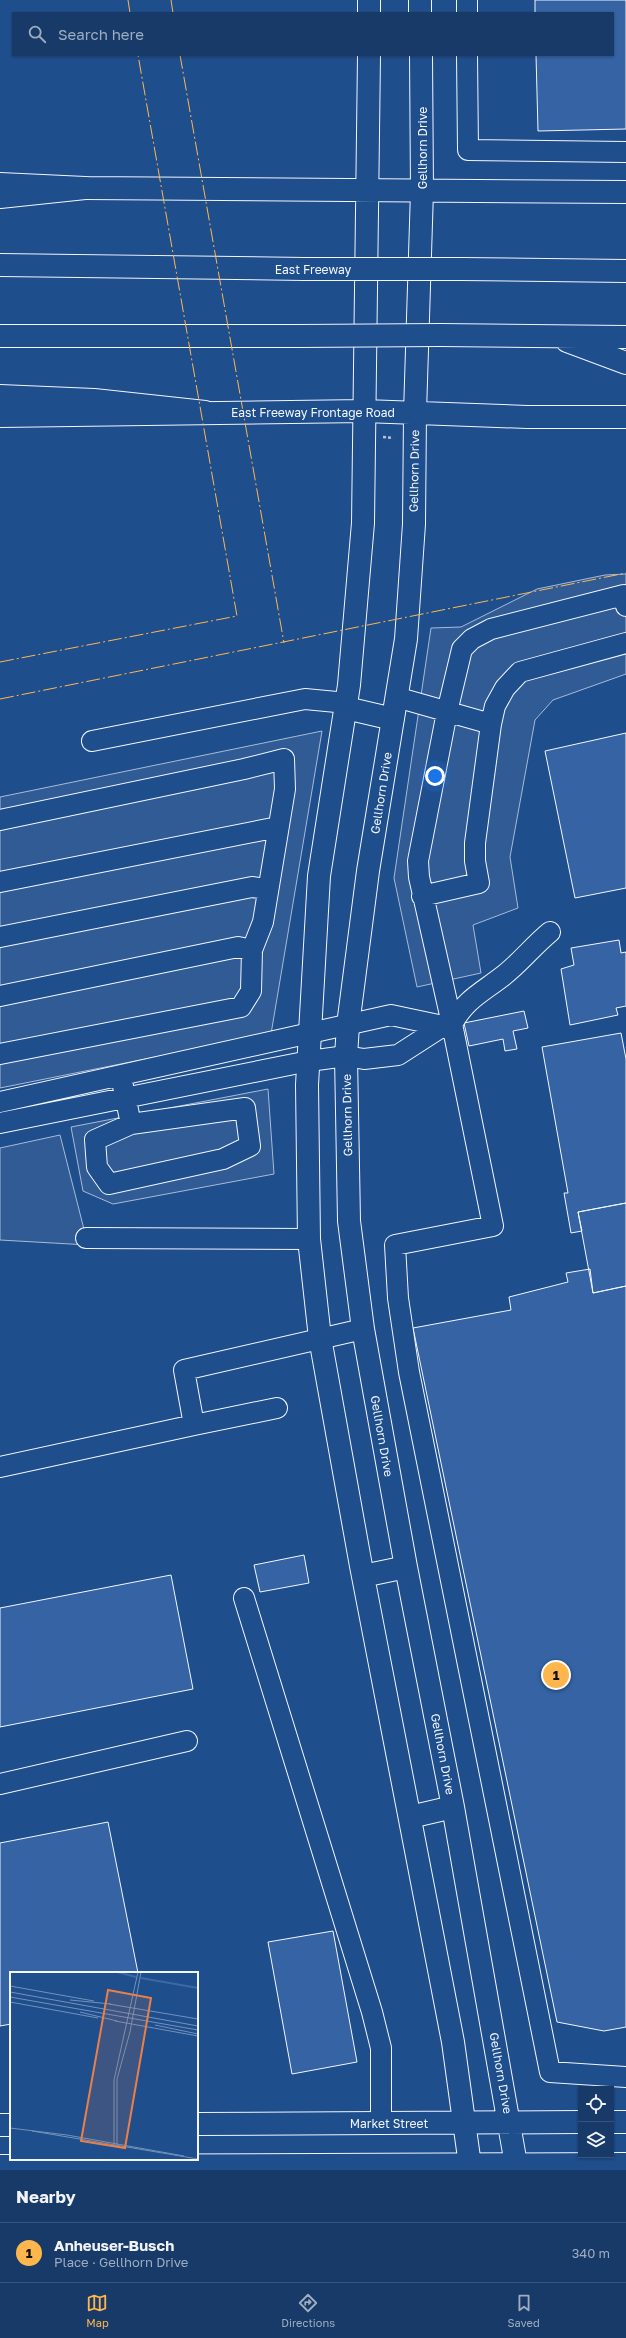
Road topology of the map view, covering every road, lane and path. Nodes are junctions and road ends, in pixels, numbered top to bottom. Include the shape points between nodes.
1 (369, 0) edge
2 (420, 0) edge
3 (467, 0) edge
4 (369, 12) edge
5 (420, 12) edge
6 (467, 12) edge
7 (369, 56) edge
8 (421, 56) edge
9 (467, 56) edge
10 (626, 152) edge
11 (0, 184) edge
12 (85, 188) junction
13 (367, 189) junction
14 (422, 191) junction
15 (626, 192) edge
16 (0, 197) edge
17 (0, 265) edge
18 (626, 271) edge
19 (0, 336) edge
20 (553, 336) junction
21 (626, 337) edge
22 (626, 363) edge
23 (0, 396) edge
24 (364, 411) junction
25 (205, 412) junction
26 (415, 413) junction
27 (0, 416) edge
28 (626, 417) edge
29 (626, 606) edge
30 (626, 643) edge
31 (396, 697) junction
32 (346, 706) junction
33 (447, 712) junction
34 (393, 719) junction
35 (491, 724) junction
36 (92, 741) dead end
37 (0, 820) edge
38 (278, 827) junction
39 (0, 882) edge
40 (267, 889) junction
41 (422, 896) junction
42 (550, 932) dead end
43 (0, 937) edge
44 (252, 950) junction
45 (0, 996) edge
46 (348, 1025) junction
47 (448, 1025) junction
48 (310, 1034) junction
49 (0, 1054) edge
50 (346, 1056) junction
51 (309, 1061) junction
52 (119, 1070) junction
53 (125, 1098) junction
54 (0, 1102) edge
55 (0, 1123) edge
56 (131, 1124) junction
57 (86, 1238) dead end
58 (309, 1239) junction
59 (363, 1329) junction
60 (320, 1338) junction
61 (277, 1408) dead end
62 (194, 1425) junction
63 (0, 1467) edge
64 (406, 1567) junction
65 (363, 1576) junction
66 (244, 1598) dead end
67 (187, 1741) dead end
68 (0, 1784) edge
69 (453, 1806) junction
70 (410, 1817) junction
71 (626, 2077) edge
72 (510, 2122) junction
73 (578, 2122) edge
74 (614, 2122) edge
75 (626, 2122) edge
76 (381, 2123) junction
77 (465, 2123) junction
78 (198, 2124) edge
79 (470, 2164) junction
80 (516, 2164) junction
81 (626, 2164) edge
82 (0, 2166) edge
83 (285, 2168) edge

1 - 4 main road
2 - 5 main road
3 - 6 lane
7 - 13 main road
8 - 14 main road, Gellhorn Drive
9 - 10 lane via 468,150
11 - 12 main road
12 - 13 main road
12 - 16 main road
13 - 14 main road
13 - 24 main road
14 - 15 main road
14 - 26 main road, Gellhorn Drive
17 - 18 main road, East Freeway, bridge
19 - 20 main road, bridge
20 - 21 main road
20 - 22 main road
23 - 25 main road via 94,400
24 - 25 main road, East Freeway Frontage Road
24 - 26 main road, East Freeway Frontage Road
24 - 32 main road via 363,523
25 - 27 main road, East Freeway Frontage Road
26 - 28 main road, East Freeway Frontage Road
26 - 31 main road, Gellhorn Drive via 414,524 406,639
29 - 33 lane via 624,595 491,630 472,639 462,649
30 - 35 lane via 520,672 505,688 495,706
31 - 33 lane
31 - 34 main road, Gellhorn Drive
32 - 34 main road
32 - 36 lane via 305,699
32 - 48 main road via 319,876
33 - 35 lane
33 - 41 lane via 418,861
34 - 46 main road, Gellhorn Drive via 368,871
35 - 41 lane via 474,843 479,883
37 - 38 lane via 284,759 285,790
38 - 39 lane
38 - 40 lane
40 - 43 lane via 252,887
40 - 44 lane via 263,922
41 - 47 lane
42 - 47 lane via 504,976 473,996
44 - 45 lane via 238,947
44 - 49 lane via 251,991 241,1006
46 - 47 lane via 391,1015
46 - 48 lane
46 - 50 main road, Gellhorn Drive
47 - 50 lane via 398,1055 364,1060
47 - 71 lane via 493,1226 395,1245 398,1298 409,1372 550,2072
48 - 51 main road
48 - 52 lane
50 - 51 lane
50 - 59 main road, Gellhorn Drive via 349,1221
51 - 53 lane
51 - 58 main road
52 - 53 lane
52 - 54 lane
53 - 55 lane
53 - 56 lane
56 - 56 lane via 245,1108 250,1146 223,1159 109,1184 97,1167 95,1140
57 - 58 lane
58 - 60 main road
59 - 60 lane
59 - 64 main road, Gellhorn Drive
60 - 62 lane via 184,1370
60 - 65 main road
61 - 62 lane
62 - 63 lane
64 - 65 main road
64 - 69 main road, Gellhorn Drive
65 - 70 main road
66 - 76 lane via 372,2012 381,2048
67 - 68 lane
69 - 70 main road
69 - 72 main road, Gellhorn Drive
70 - 77 main road via 454,2042
72 - 73 main road, Market Street
72 - 77 main road, Market Street
72 - 80 main road, Gellhorn Drive
74 - 75 main road
76 - 77 main road, Market Street
76 - 78 main road, Market Street
77 - 79 main road
79 - 80 main road
79 - 83 main road
80 - 81 main road
82 - 83 main road

